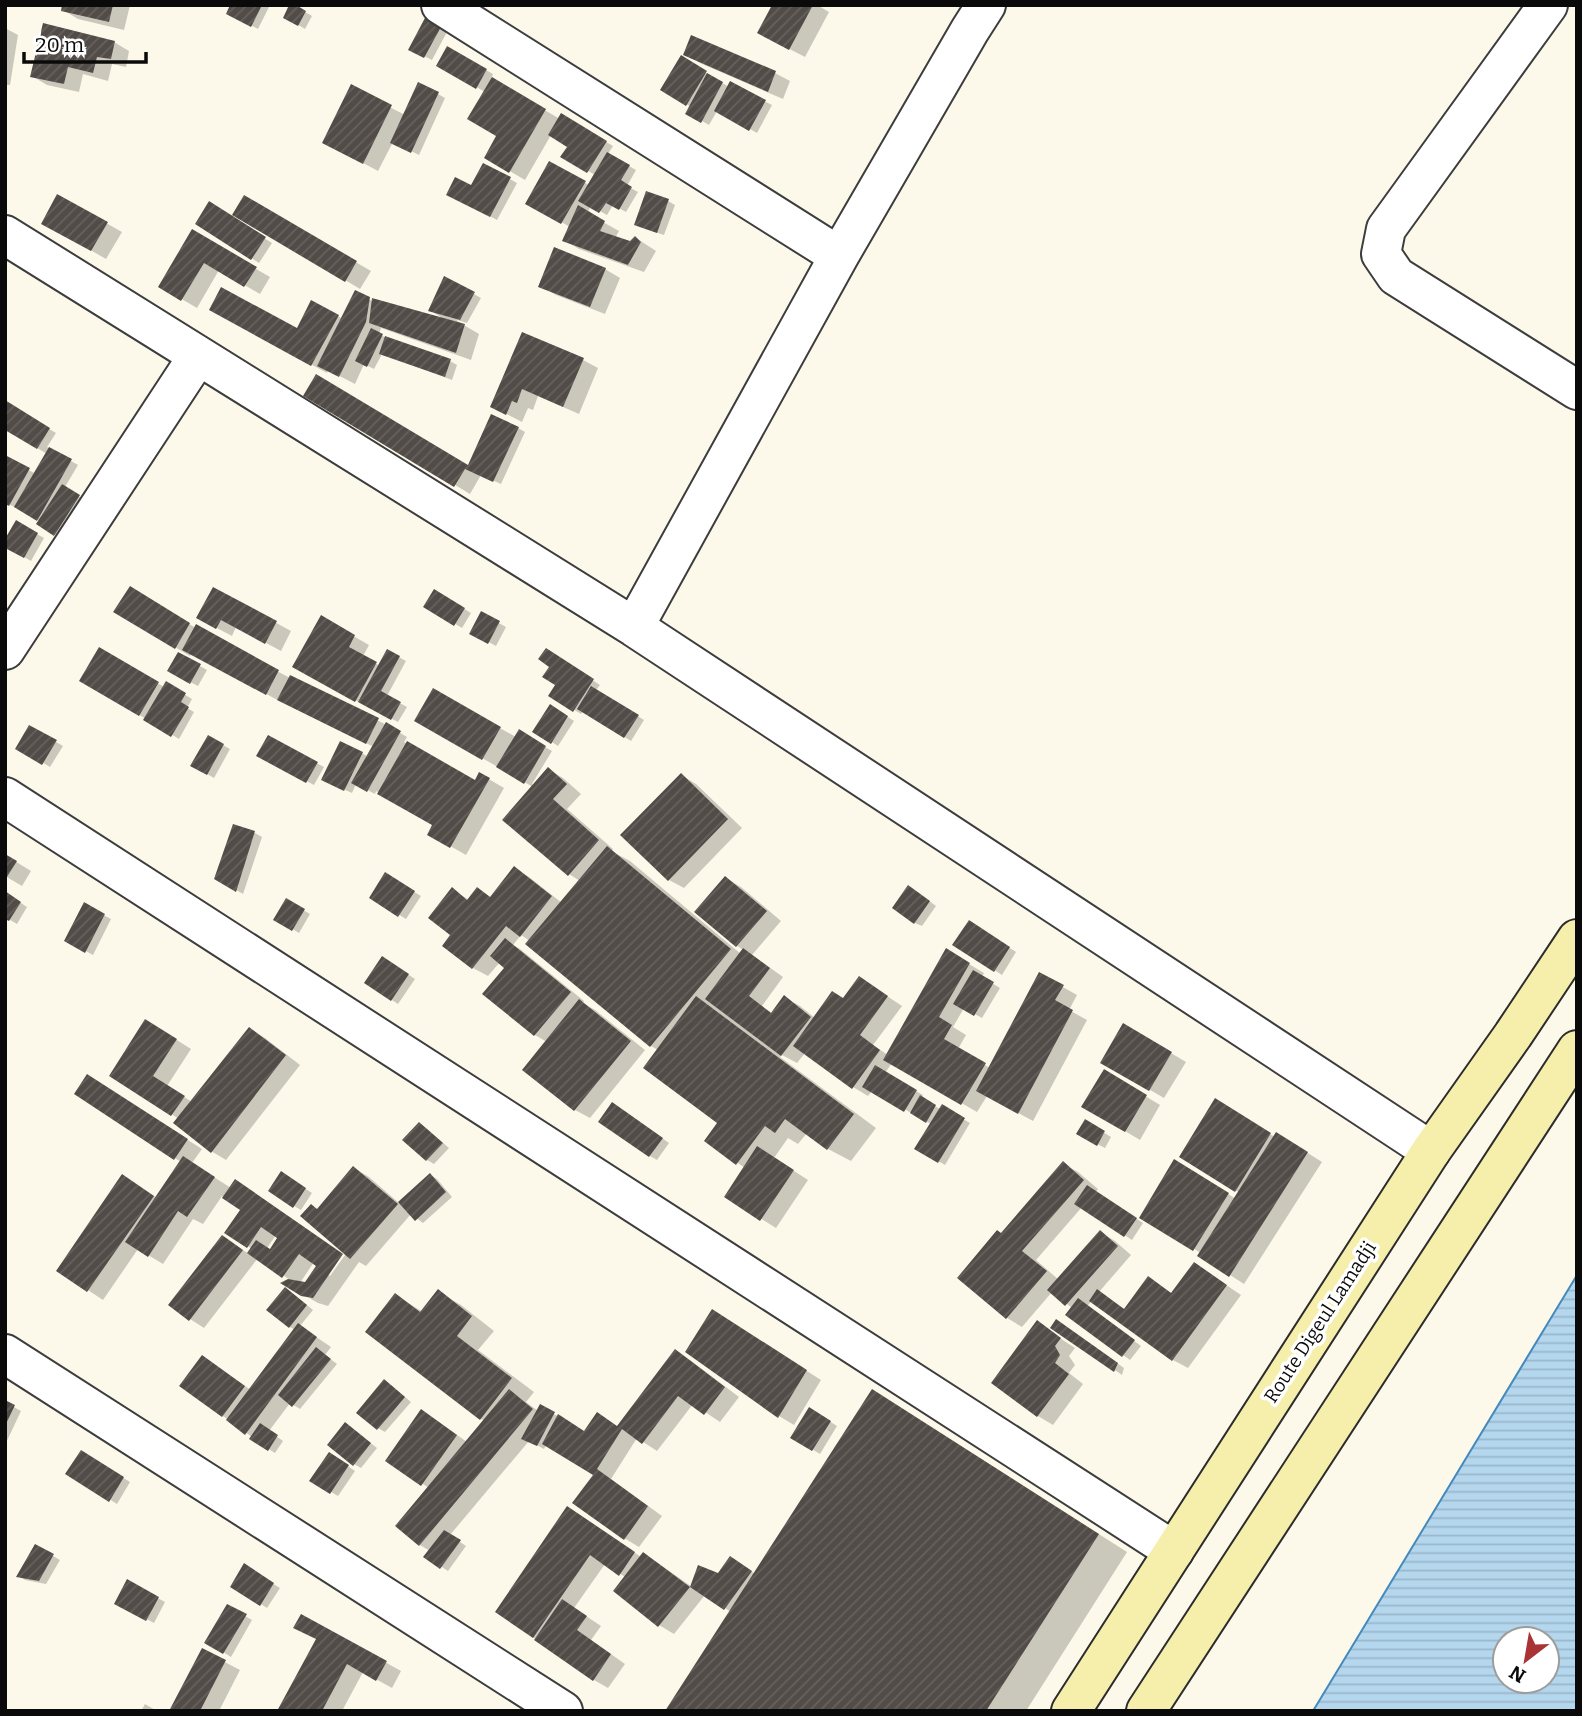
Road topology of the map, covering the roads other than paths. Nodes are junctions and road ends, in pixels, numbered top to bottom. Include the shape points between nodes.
1 (441, 5) edge
2 (986, 5) edge
3 (1548, 5) edge
4 (5, 235) edge
5 (839, 256) junction
6 (198, 356) junction
7 (1577, 390) edge
8 (634, 627) junction
9 (5, 650) edge
10 (5, 797) edge
11 (1577, 939) edge
12 (1577, 1050) edge
13 (1431, 1151) junction
14 (5, 1354) edge
15 (1174, 1551) junction
16 (563, 1711) edge
17 (1071, 1711) edge
18 (1146, 1711) edge

1 - 5 street
2 - 5 street
3 - 7 street via 1386,229 1381,254 1396,276
4 - 6 street
5 - 8 street
6 - 8 street
6 - 9 street
8 - 13 street
10 - 15 street
11 - 13 main road, Route Digeul Lamadji
12 - 18 main road
13 - 15 main road, Route Digeul Lamadji
14 - 16 street
15 - 17 main road, Route Digeul Lamadji

